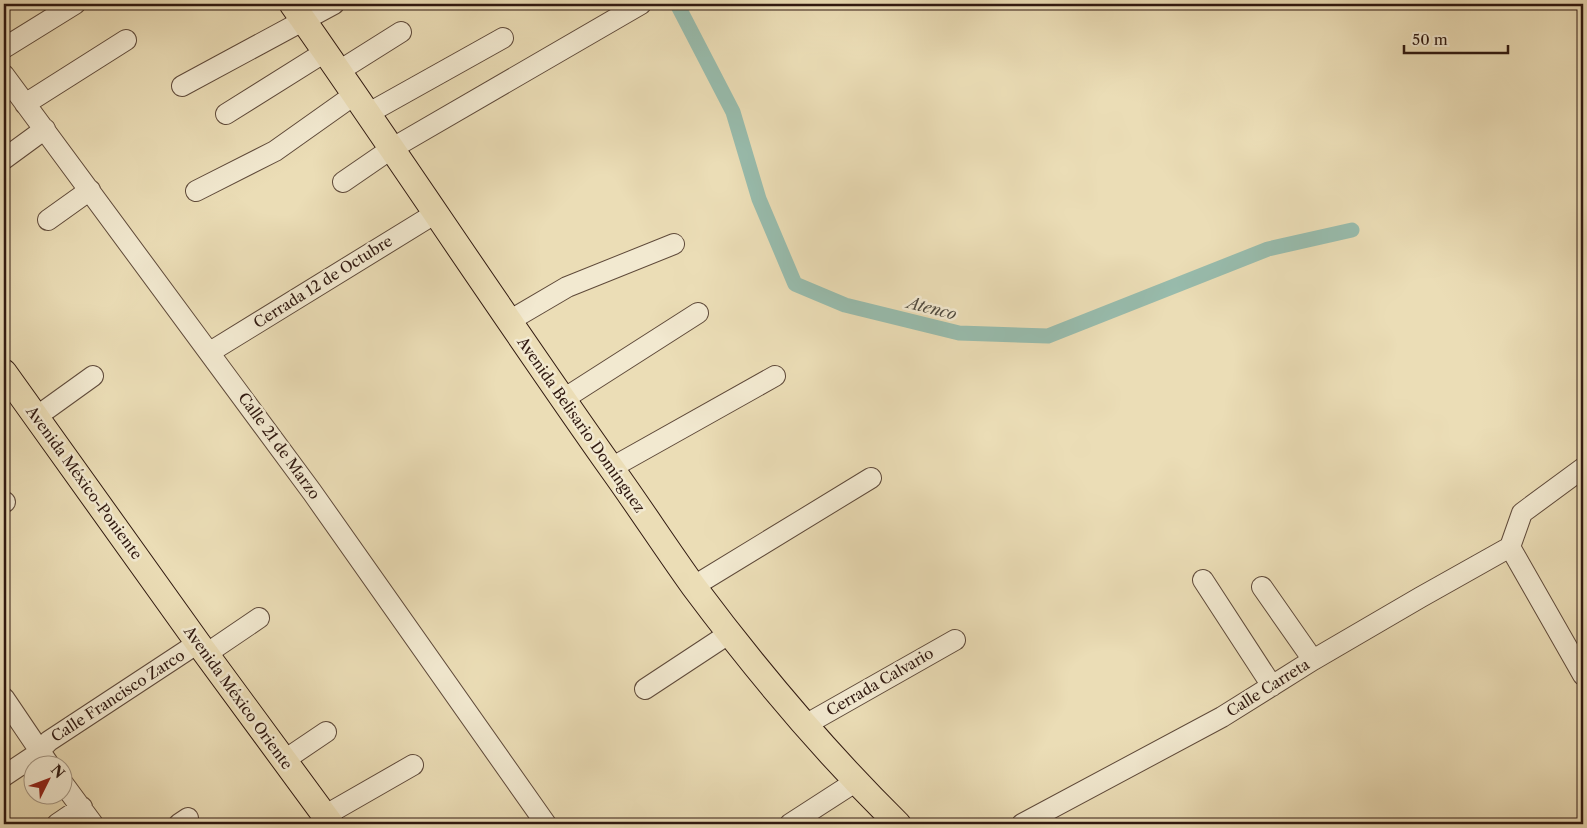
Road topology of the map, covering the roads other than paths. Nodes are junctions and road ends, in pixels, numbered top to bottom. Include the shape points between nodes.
1 (75, 4) edge
2 (334, 4) edge
3 (641, 4) edge
4 (298, 12) edge
5 (401, 32) dead end
6 (503, 38) dead end
7 (126, 40) dead end
8 (4, 48) edge
9 (332, 62) junction
10 (4, 75) edge
11 (182, 86) dead end
12 (25, 104) junction
13 (361, 104) junction
14 (226, 114) dead end
15 (45, 129) junction
16 (391, 148) junction
17 (4, 159) edge
18 (343, 182) dead end
19 (90, 190) junction
20 (196, 191) dead end
21 (436, 213) junction
22 (48, 220) dead end
23 (674, 244) dead end
24 (698, 313) dead end
25 (509, 320) junction
26 (210, 352) junction
27 (4, 372) edge
28 (93, 376) dead end
29 (775, 376) dead end
30 (562, 400) junction
31 (36, 416) junction
32 (611, 468) junction
33 (1583, 468) edge
34 (871, 478) dead end
35 (1510, 547) junction
36 (146, 570) joint
37 (1203, 580) dead end
38 (694, 586) junction
39 (1262, 587) dead end
40 (259, 618) dead end
41 (730, 633) junction
42 (955, 640) dead end
43 (202, 649) junction
44 (1313, 660) junction
45 (1583, 675) edge
46 (1272, 686) junction
47 (645, 689) dead end
48 (4, 698) edge
49 (805, 725) junction
50 (326, 732) dead end
51 (44, 756) edge
52 (46, 756) edge
53 (283, 761) junction
54 (413, 765) dead end
55 (22, 768) edge
56 (4, 776) edge
57 (856, 782) junction
58 (72, 795) edge
59 (82, 808) junction
60 (327, 820) edge
61 (57, 824) edge
62 (93, 824) edge
63 (546, 824) edge
64 (790, 824) edge
65 (898, 824) edge
66 (1022, 824) edge

1 - 8 street
2 - 4 street
3 - 16 street
4 - 9 main road, Avenida Belisario Domínguez
4 - 11 street
5 - 9 street
6 - 13 street
7 - 12 street
9 - 13 main road, Avenida Belisario Domínguez
9 - 14 street
10 - 12 street, Calle 21 de Marzo
12 - 15 street, Calle 21 de Marzo
13 - 16 main road, Avenida Belisario Domínguez
13 - 20 street
15 - 17 street
15 - 19 street, Calle 21 de Marzo
16 - 18 street
16 - 21 main road, Avenida Belisario Domínguez
19 - 22 street
19 - 26 street, Calle 21 de Marzo
21 - 25 main road, Avenida Belisario Domínguez
21 - 26 street, Cerrada 12 de Octubre
23 - 25 street via 567,288
24 - 30 street
25 - 30 main road, Avenida Belisario Domínguez
26 - 63 street, Calle 21 de Marzo
27 - 31 main road, Avenida México-Poniente
28 - 31 street
29 - 32 street
30 - 32 main road, Avenida Belisario Domínguez
31 - 36 main road, Avenida México-Poniente
32 - 38 main road, Avenida Belisario Domínguez
33 - 35 street via 1522,513
34 - 38 street
35 - 44 street, Calle Carreta
35 - 45 street
36 - 43 main road, Avenida México Oriente
37 - 46 street
38 - 41 main road, Avenida Belisario Domínguez
39 - 44 street
40 - 43 street, Calle Francisco Zarco
41 - 47 street
41 - 49 main road, Avenida Belisario Domínguez
42 - 49 street, Cerrada Calvario
43 - 52 street, Calle Francisco Zarco via 49,742
43 - 53 main road, Avenida México Oriente
44 - 46 street, Calle Carreta
46 - 66 street, Calle Carreta via 1222,717
48 - 51 street
49 - 57 main road, Avenida Belisario Domínguez
50 - 53 street
53 - 60 main road, Avenida México Oriente
54 - 60 street
55 - 56 street, Calle Francisco Zarco
57 - 64 street
57 - 65 main road, Avenida Belisario Domínguez
58 - 59 street
59 - 61 street
59 - 62 street

